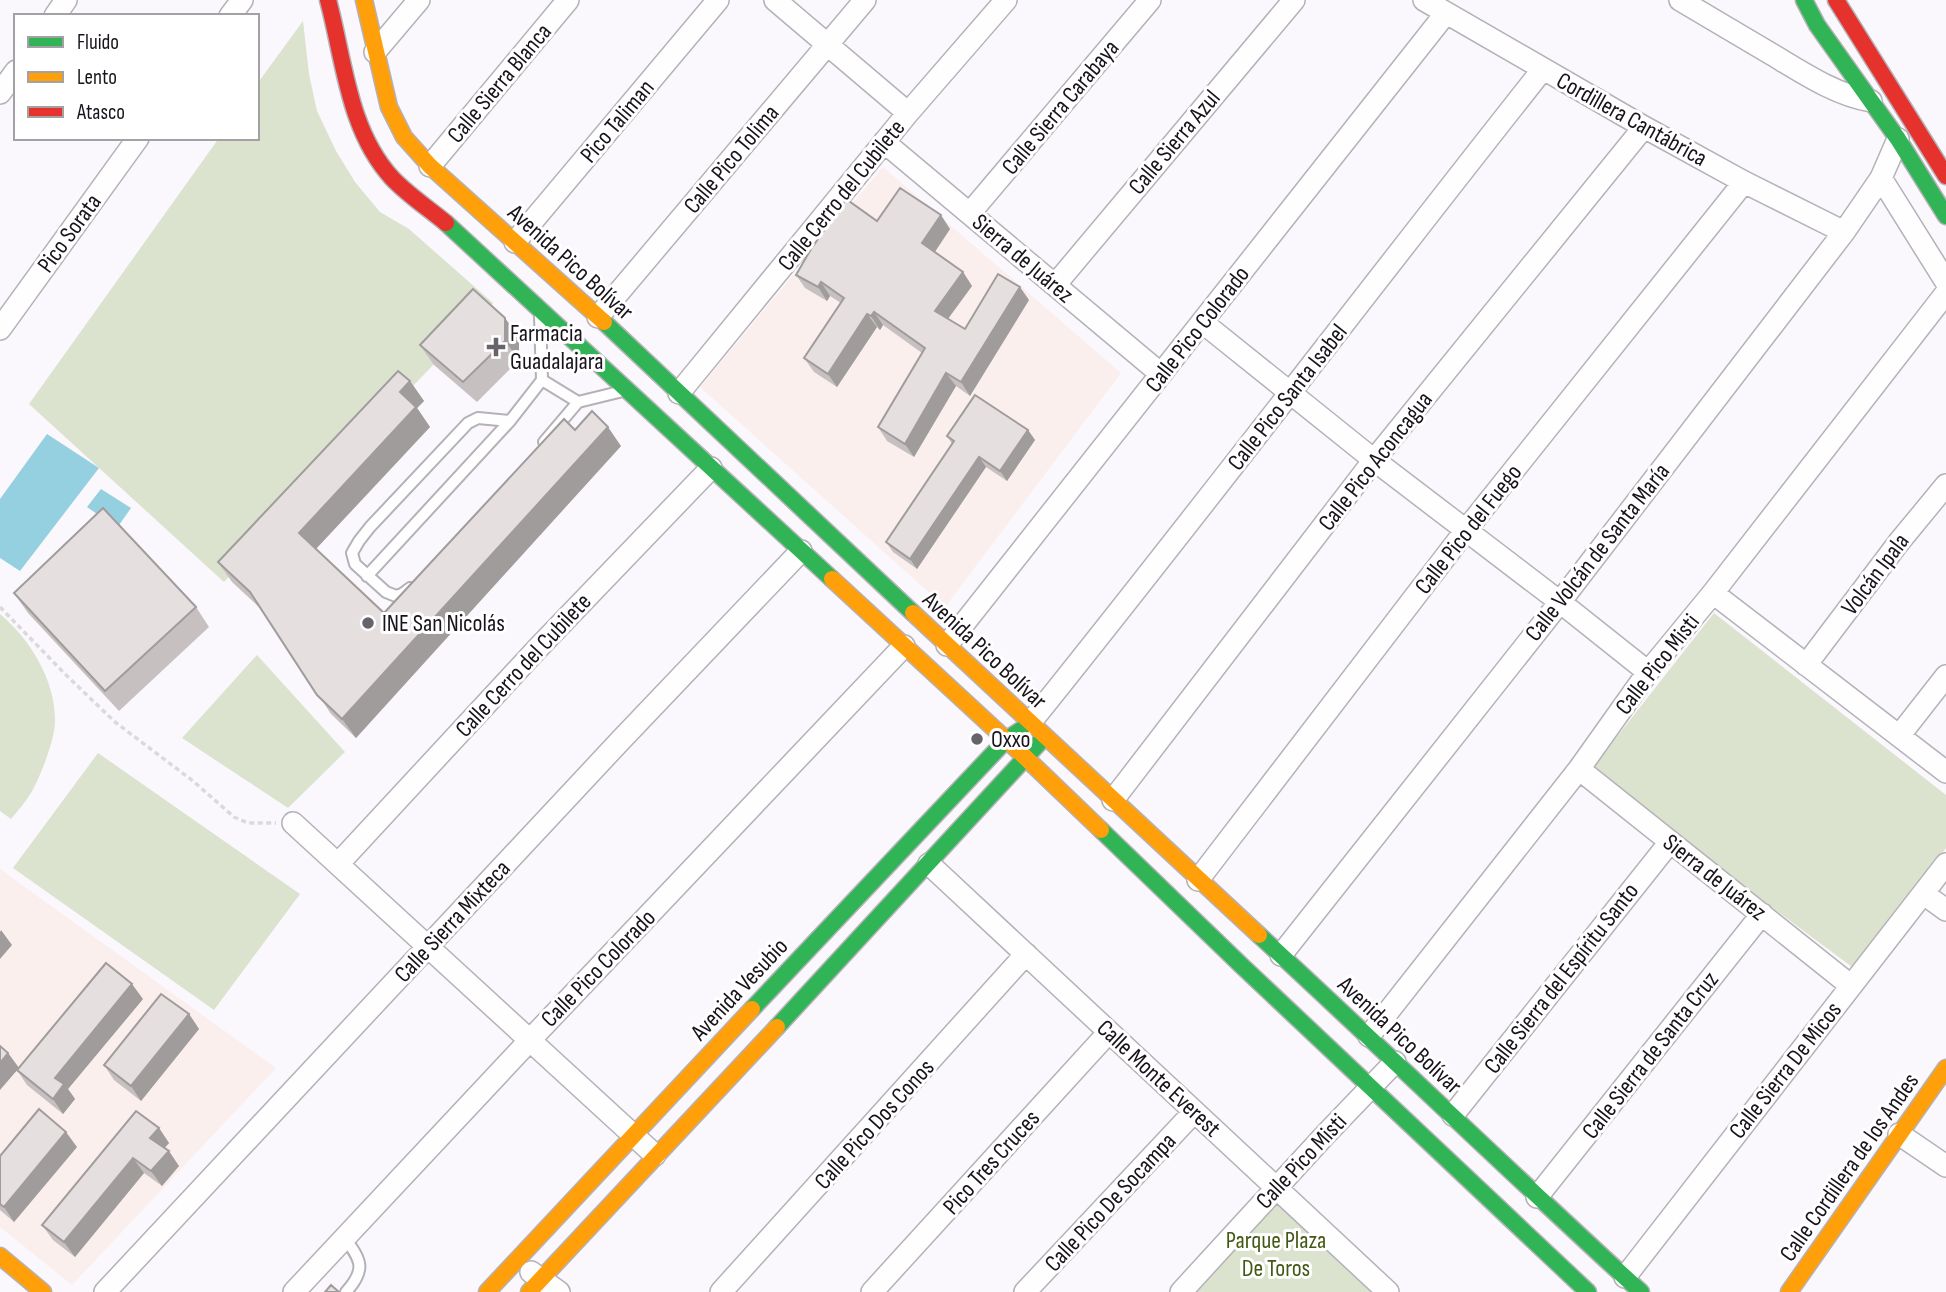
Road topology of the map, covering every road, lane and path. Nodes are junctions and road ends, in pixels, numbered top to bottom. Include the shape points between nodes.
1 (328, 0) edge
2 (364, 0) edge
3 (419, 0) edge
4 (568, 0) edge
5 (718, 0) edge
6 (775, 0) edge
7 (865, 0) edge
8 (1006, 0) edge
9 (1150, 0) edge
10 (1294, 0) edge
11 (1424, 0) edge
12 (1680, 0) edge
13 (1804, 0) edge
14 (1836, 0) edge
15 (1446, 13) junction
16 (828, 44) junction
17 (375, 52) junction
18 (1543, 69) junction
19 (14, 74) edge
20 (0, 93) edge
21 (1871, 101) junction
22 (908, 113) junction
23 (1644, 127) junction
24 (1898, 139) junction
25 (137, 140) edge
26 (884, 142) junction
27 (430, 166) junction
28 (1946, 176) edge
29 (1881, 178) junction
30 (1744, 182) junction
31 (970, 213) junction
32 (1946, 216) edge
33 (1844, 232) junction
34 (515, 242) junction
35 (1946, 282) edge
36 (1055, 285) junction
37 (1946, 293) edge
38 (540, 310) junction
39 (598, 317) junction
40 (1202, 322) junction
41 (0, 329) edge
42 (1161, 374) junction
43 (541, 380) junction
44 (626, 390) junction
45 (679, 393) junction
46 (1290, 393) junction
47 (578, 402) junction
48 (510, 421) junction
49 (533, 453) edge
50 (1374, 460) junction
51 (710, 468) junction
52 (1946, 485) edge
53 (1466, 530) junction
54 (801, 551) junction
55 (422, 575) edge
56 (367, 576) junction
57 (1713, 593) junction
58 (1560, 601) junction
59 (0, 607) edge
60 (947, 645) junction
61 (904, 646) junction
62 (1806, 665) junction
63 (1648, 672) junction
64 (1946, 676) edge
65 (1037, 730) junction
66 (1899, 736) junction
67 (1006, 740) junction
68 (1026, 758) junction
69 (1579, 769) junction
70 (1946, 772) edge
71 (1113, 800) junction
72 (293, 823) joint
73 (1670, 842) junction
74 (338, 864) junction
75 (929, 864) junction
76 (1946, 864) edge
77 (1198, 880) junction
78 (1924, 894) junction
79 (1946, 910) edge
80 (1762, 914) junction
81 (428, 946) junction
82 (1026, 954) junction
83 (1281, 955) junction
84 (1850, 985) junction
85 (1109, 1032) junction
86 (1369, 1036) junction
87 (530, 1040) junction
88 (1395, 1062) junction
89 (1946, 1068) edge
90 (1371, 1087) junction
91 (1194, 1112) junction
92 (1453, 1115) junction
93 (1899, 1134) junction
94 (633, 1135) junction
95 (655, 1156) junction
96 (1946, 1166) edge
97 (1277, 1187) junction
98 (1537, 1197) junction
99 (344, 1237) junction
100 (0, 1256) edge
101 (515, 1261) junction
102 (1625, 1277) junction
103 (535, 1286) edge
104 (43, 1292) edge
105 (105, 1292) edge
106 (294, 1292) edge
107 (346, 1292) edge
108 (487, 1292) edge
109 (559, 1292) edge
110 (721, 1292) edge
111 (872, 1292) edge
112 (1025, 1292) edge
113 (1181, 1292) edge
114 (1388, 1292) edge
115 (1588, 1292) edge
116 (1641, 1292) edge
117 (1789, 1292) edge

1 - 38 street via 351,96 366,139 383,166
2 - 17 street, Avenida Pico Bolívar
3 - 17 street
4 - 27 street, Calle Sierra Blanca
5 - 34 street, Pico Taliman
6 - 16 street
7 - 16 street, Calle Pico Tolima
8 - 22 street, Calle Cerro del Cubilete
9 - 31 street, Calle Sierra Carabaya
10 - 36 street, Calle Sierra Azul
11 - 15 street, Cordillera Cantábrica
12 - 21 street via 1803,73
13 - 21 street
14 - 28 street
15 - 18 street, Cordillera Cantábrica
15 - 40 street, Calle Pico Colorado
16 - 22 street
16 - 39 street, Calle Pico Tolima
17 - 27 street, Avenida Pico Bolívar via 396,124
18 - 23 street, Cordillera Cantábrica
18 - 46 street, Calle Pico Santa Isabel
19 - 20 street
21 - 24 street
22 - 26 street, Calle Cerro del Cubilete
23 - 30 street, Cordillera Cantábrica
23 - 50 street, Calle Pico Aconcagua
24 - 29 street, Calle Volcán de Santa María
24 - 32 street
25 - 41 street, Pico Sorata
26 - 31 street, Sierra de Juárez
26 - 45 street, Calle Cerro del Cubilete
27 - 34 street, Avenida Pico Bolívar
29 - 33 street, Calle Volcán de Santa María
29 - 35 street
30 - 33 street, Cordillera Cantábrica
30 - 53 street, Calle Pico del Fuego
31 - 36 street, Sierra de Juárez
33 - 58 street, Calle Volcán de Santa María
34 - 39 street, Avenida Pico Bolívar
36 - 42 street, Sierra de Juárez
37 - 57 street, Calle Pico Misti
38 - 43 lane
38 - 44 street
39 - 45 street, Avenida Pico Bolívar
40 - 42 street, Calle Pico Colorado
40 - 46 street
42 - 60 street, Calle Pico Colorado
43 - 47 lane
43 - 48 lane
44 - 47 lane
44 - 51 street
45 - 60 street, Avenida Pico Bolívar
46 - 50 street
46 - 65 street, Calle Pico Santa Isabel
47 - 49 lane
48 - 56 lane
48 - 56 lane via 478,418 468,423 370,527 352,553
50 - 53 street
50 - 71 street, Calle Pico Aconcagua
51 - 54 street
51 - 74 street, Calle Cerro del Cubilete
52 - 62 street, Volcán Ipala
53 - 58 street
53 - 77 street, Calle Pico del Fuego
54 - 61 street
54 - 81 street, Calle Sierra Mixteca
55 - 56 lane via 396,596
57 - 62 street
57 - 63 street, Calle Pico Misti
58 - 63 street
58 - 83 street, Calle Volcán de Santa María
59 - 72 path via 115,722 234,817 248,823
60 - 65 street, Avenida Pico Bolívar
61 - 67 street
61 - 87 street, Calle Pico Colorado
62 - 66 street
63 - 69 street, Calle Pico Misti
64 - 66 street
65 - 67 street, Avenida Vesubio
65 - 68 street
65 - 71 street, Avenida Pico Bolívar
66 - 70 street
67 - 68 street
67 - 94 street, Avenida Vesubio
68 - 75 street
68 - 90 street
69 - 73 street, Sierra de Juárez
69 - 86 street, Calle Pico Misti
71 - 77 street, Avenida Pico Bolívar
72 - 74 street
73 - 80 street, Sierra de Juárez
73 - 92 street, Calle Sierra del Espíritu Santo
74 - 81 street
75 - 82 street, Calle Monte Everest
75 - 95 street
76 - 78 street, Calle Sierra De Micos
77 - 83 street, Avenida Pico Bolívar
78 - 79 street
78 - 84 street, Calle Sierra De Micos
80 - 84 street, Sierra de Juárez
80 - 98 street, Calle Sierra de Santa Cruz
81 - 87 street
81 - 105 street, Calle Sierra Mixteca
82 - 85 street, Calle Monte Everest
82 - 110 street, Calle Pico Dos Conos
83 - 86 street, Avenida Pico Bolívar
84 - 102 street, Calle Sierra De Micos
85 - 91 street, Calle Monte Everest
85 - 111 street, Pico Tres Cruces
86 - 88 street, Avenida Pico Bolívar
87 - 94 street
87 - 99 street, Calle Pico Colorado
88 - 90 street, Calle Pico Misti
88 - 92 street, Avenida Pico Bolívar
89 - 93 street, Calle Cordillera de los Andes
90 - 97 street, Calle Pico Misti
90 - 115 street
91 - 97 street, Calle Monte Everest
91 - 112 street, Calle Pico De Socampa
92 - 98 street, Avenida Pico Bolívar
93 - 96 street
93 - 117 street, Calle Cordillera de los Andes
94 - 95 street
94 - 101 street, Avenida Vesubio
95 - 103 street
97 - 113 street, Calle Pico Misti
97 - 114 street, Calle Monte Everest
98 - 102 street, Avenida Pico Bolívar
99 - 106 street, Calle Pico Colorado
99 - 107 lane via 360,1267 358,1278
100 - 104 street
101 - 103 street
101 - 108 street, Avenida Vesubio
102 - 116 street, Avenida Pico Bolívar
103 - 109 street

